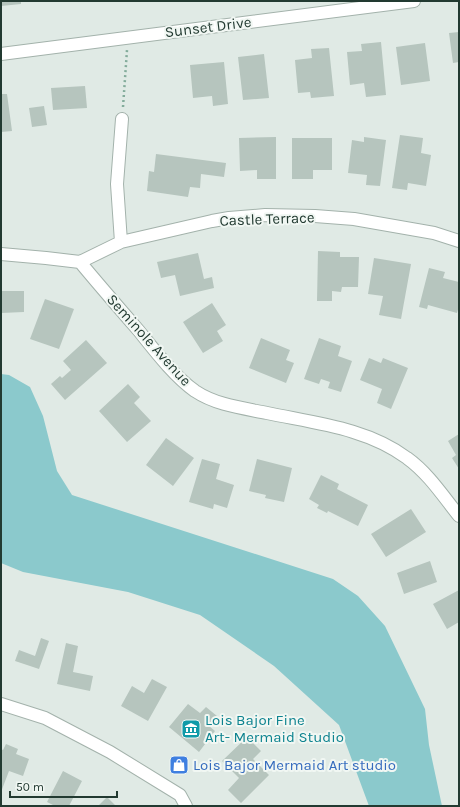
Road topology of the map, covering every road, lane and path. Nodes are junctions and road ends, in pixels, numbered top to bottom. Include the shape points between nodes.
1 (414, 1) edge
2 (128, 38) junction
3 (1, 54) edge
4 (122, 119) joint
5 (459, 241) edge
6 (121, 242) junction
7 (1, 254) edge
8 (80, 262) junction
9 (459, 516) edge
10 (1, 704) edge
11 (186, 806) edge

1 - 2 street, Sunset Drive
2 - 3 street, Sunset Drive
2 - 4 path
4 - 6 street via 117,184
5 - 6 street, Castle Terrace via 434,233 354,219 266,216 212,221
6 - 8 street, Castle Terrace
7 - 8 street
8 - 9 street, Seminole Avenue via 150,346 195,390 224,404 346,430 377,441 406,457 429,478
10 - 11 street via 45,718 110,752 180,795

